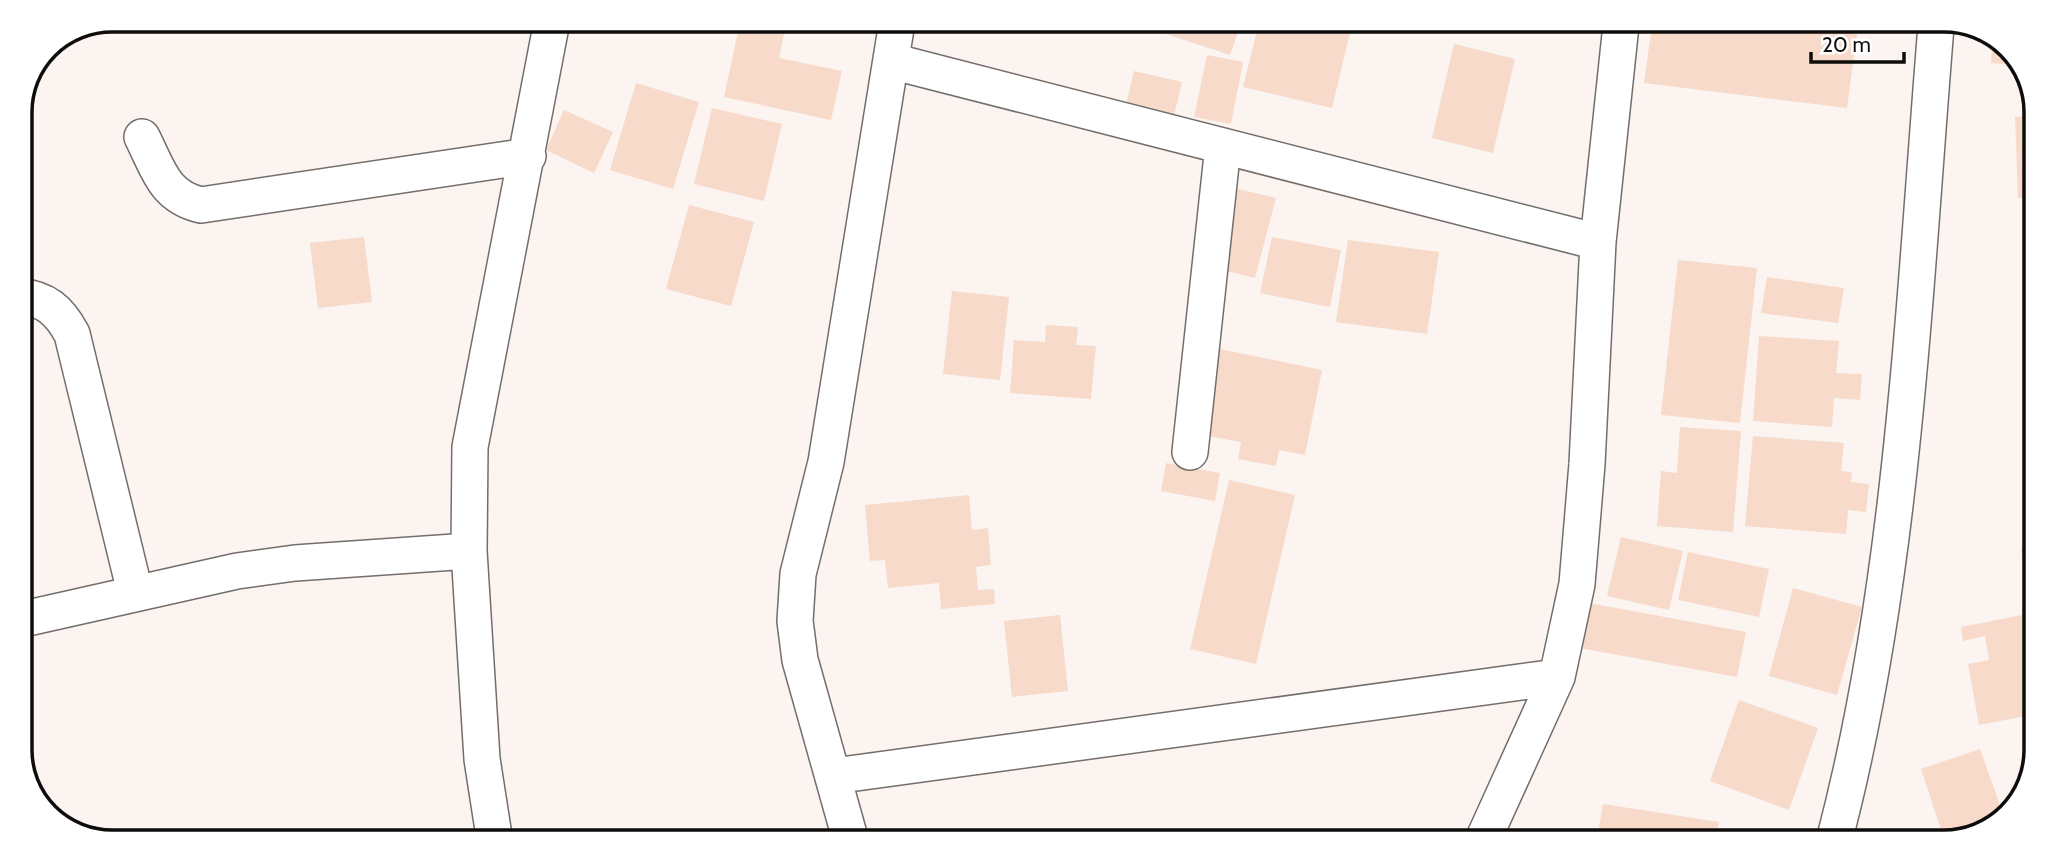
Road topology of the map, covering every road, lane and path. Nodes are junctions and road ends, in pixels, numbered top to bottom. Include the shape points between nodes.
1 (550, 32) edge
2 (895, 32) edge
3 (1620, 32) edge
4 (1936, 32) edge
5 (891, 61) junction
6 (142, 137) dead end
7 (1223, 146) junction
8 (528, 156) junction
9 (1598, 242) junction
10 (32, 298) edge
11 (1191, 452) dead end
12 (469, 551) junction
13 (135, 592) junction
14 (32, 617) edge
15 (1557, 677) junction
16 (834, 776) junction
17 (493, 830) edge
18 (848, 830) edge
19 (1488, 830) edge
20 (1837, 830) edge

1 - 8 street
2 - 5 street
3 - 9 street
4 - 20 street via 1902,444 1857,755
5 - 7 street
5 - 16 street via 826,461 798,574 795,621 800,660
6 - 8 street via 169,190 184,201 201,205
7 - 9 street
7 - 11 street
8 - 12 street via 470,447
9 - 15 street via 1577,584
10 - 13 street via 62,315 72,334
12 - 13 street via 295,563
12 - 17 street via 482,759
13 - 14 street
15 - 16 street
15 - 19 street
16 - 18 street

